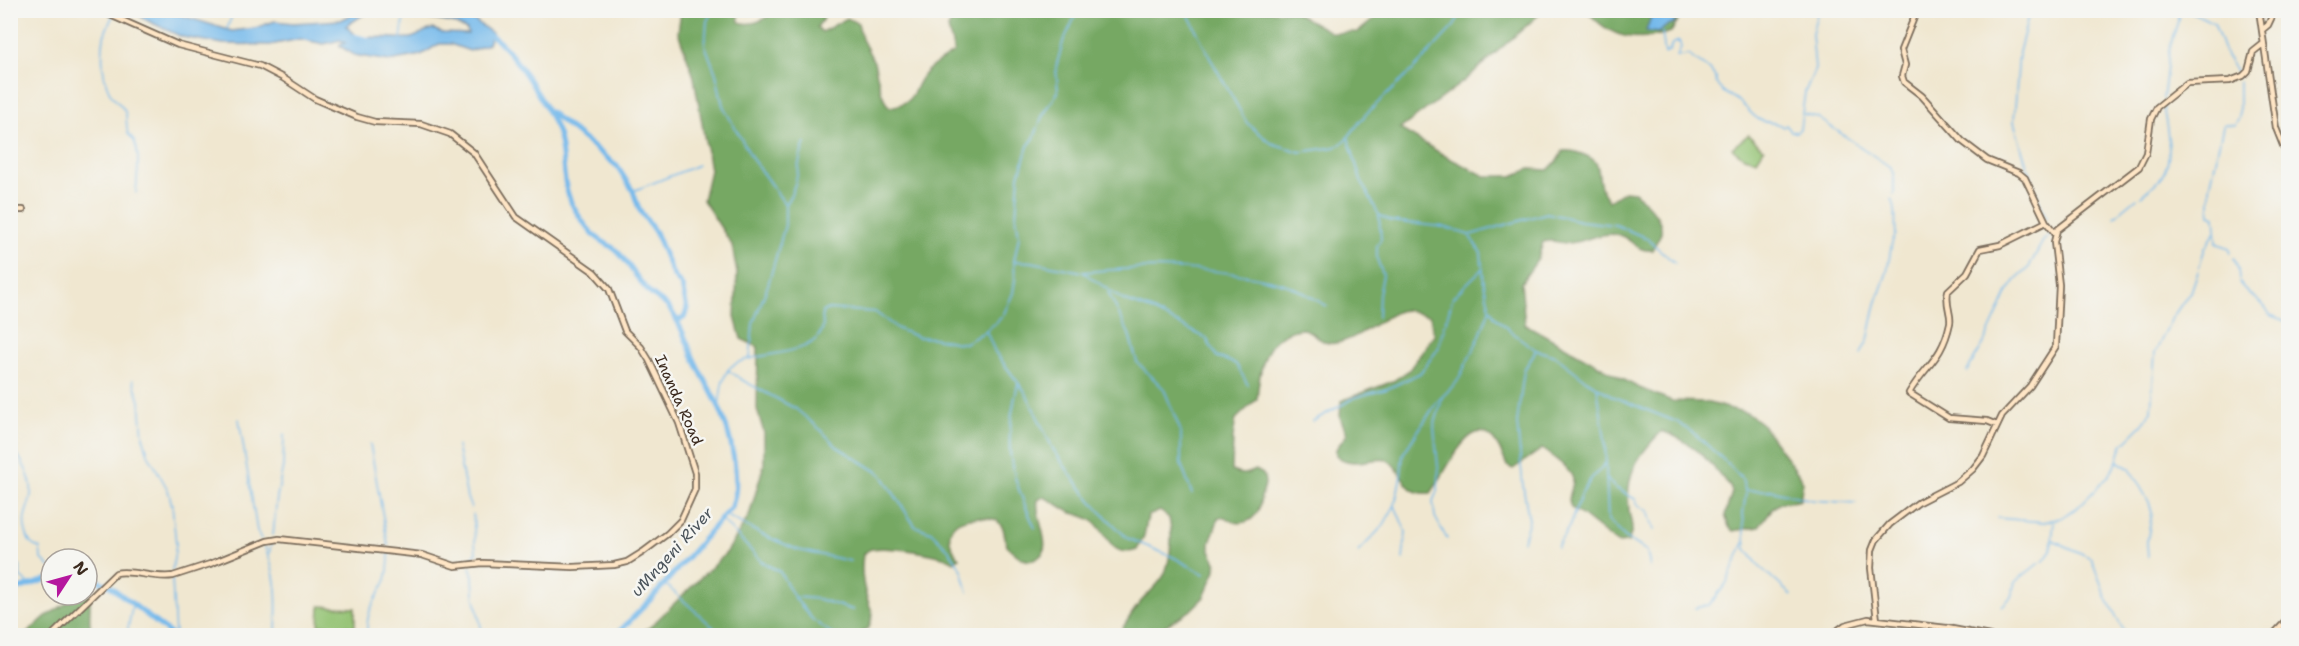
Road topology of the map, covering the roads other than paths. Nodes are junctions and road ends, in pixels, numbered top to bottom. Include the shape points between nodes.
1 (99, 10) edge
2 (1917, 10) edge
3 (2259, 10) edge
4 (2275, 10) edge
5 (2262, 30) junction
6 (2263, 44) junction
7 (2289, 158) edge
8 (10, 210) edge
9 (23, 210) dead end
10 (2046, 222) junction
11 (2055, 233) junction
12 (1997, 426) junction
13 (2289, 619) edge
14 (1877, 620) junction
15 (51, 636) edge
16 (1830, 636) edge
17 (1990, 636) edge
18 (2272, 636) edge

1 - 15 street, Inanda Road via 178,45 260,66 315,99 357,117 427,125 460,141 474,153 516,217 605,283 624,328 646,354 680,423 696,479 692,499 676,526 637,556 614,565 455,566 422,555 279,539 173,576 116,573
2 - 10 street via 1901,50 1905,84 1925,99 1962,141 1987,160 2019,172 2027,180
3 - 5 street
4 - 5 street
5 - 6 street
6 - 7 street via 2276,129
6 - 11 street via 2253,52 2248,71 2235,81 2187,83 2159,105 2151,119 2146,153 2139,167
8 - 9 street
10 - 11 street
10 - 12 street via 2000,245 1980,249 1967,273 1948,291 1946,306 1951,322 1944,347 1909,393 1949,418 1989,421
11 - 12 street via 2059,285 2056,346
12 - 14 street via 1983,456 1966,476 1919,502 1876,540 1871,561
13 - 18 street
14 - 16 street via 1852,622
14 - 17 street

